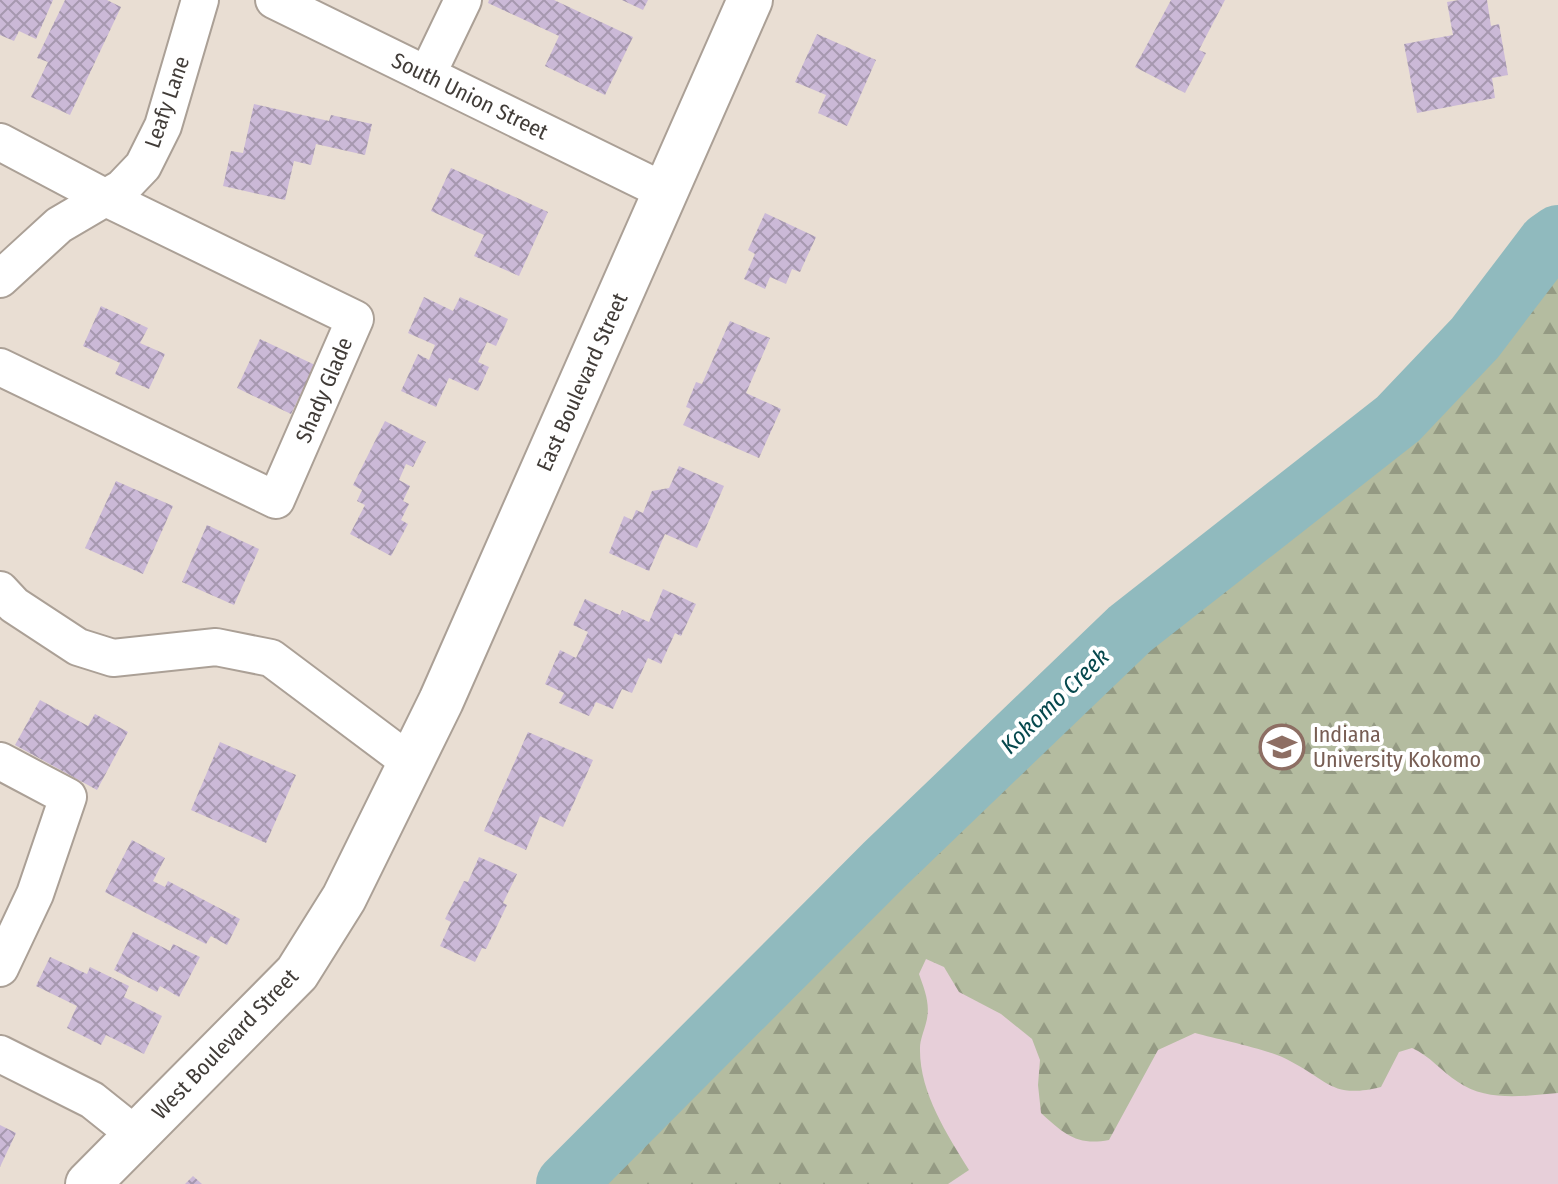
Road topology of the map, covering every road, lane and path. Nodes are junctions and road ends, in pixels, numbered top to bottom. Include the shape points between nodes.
1 (200, 0) edge
2 (274, 0) edge
3 (463, 0) edge
4 (750, 0) edge
5 (427, 75) junction
6 (0, 142) edge
7 (666, 192) junction
8 (106, 198) junction
9 (0, 279) edge
10 (0, 367) edge
11 (0, 590) edge
12 (0, 761) edge
13 (411, 763) junction
14 (0, 968) edge
15 (0, 1054) edge
16 (137, 1136) junction
17 (88, 1184) edge

1 - 8 street, Leafy Lane via 163,126 143,166
2 - 5 street, South Union Street
3 - 5 street
4 - 7 main road, East Boulevard Street
5 - 7 street, South Union Street
6 - 8 street, Shady Glade
7 - 13 main road, East Boulevard Street
8 - 9 street, Leafy Lane via 59,225
8 - 10 street, Shady Glade via 355,319 276,500
11 - 13 street via 78,647 113,658 216,647 271,658
12 - 14 street via 68,797 35,894
13 - 16 main road, West Boulevard Street via 344,898 297,973
15 - 16 street via 92,1100
16 - 17 main road, West Boulevard Street

